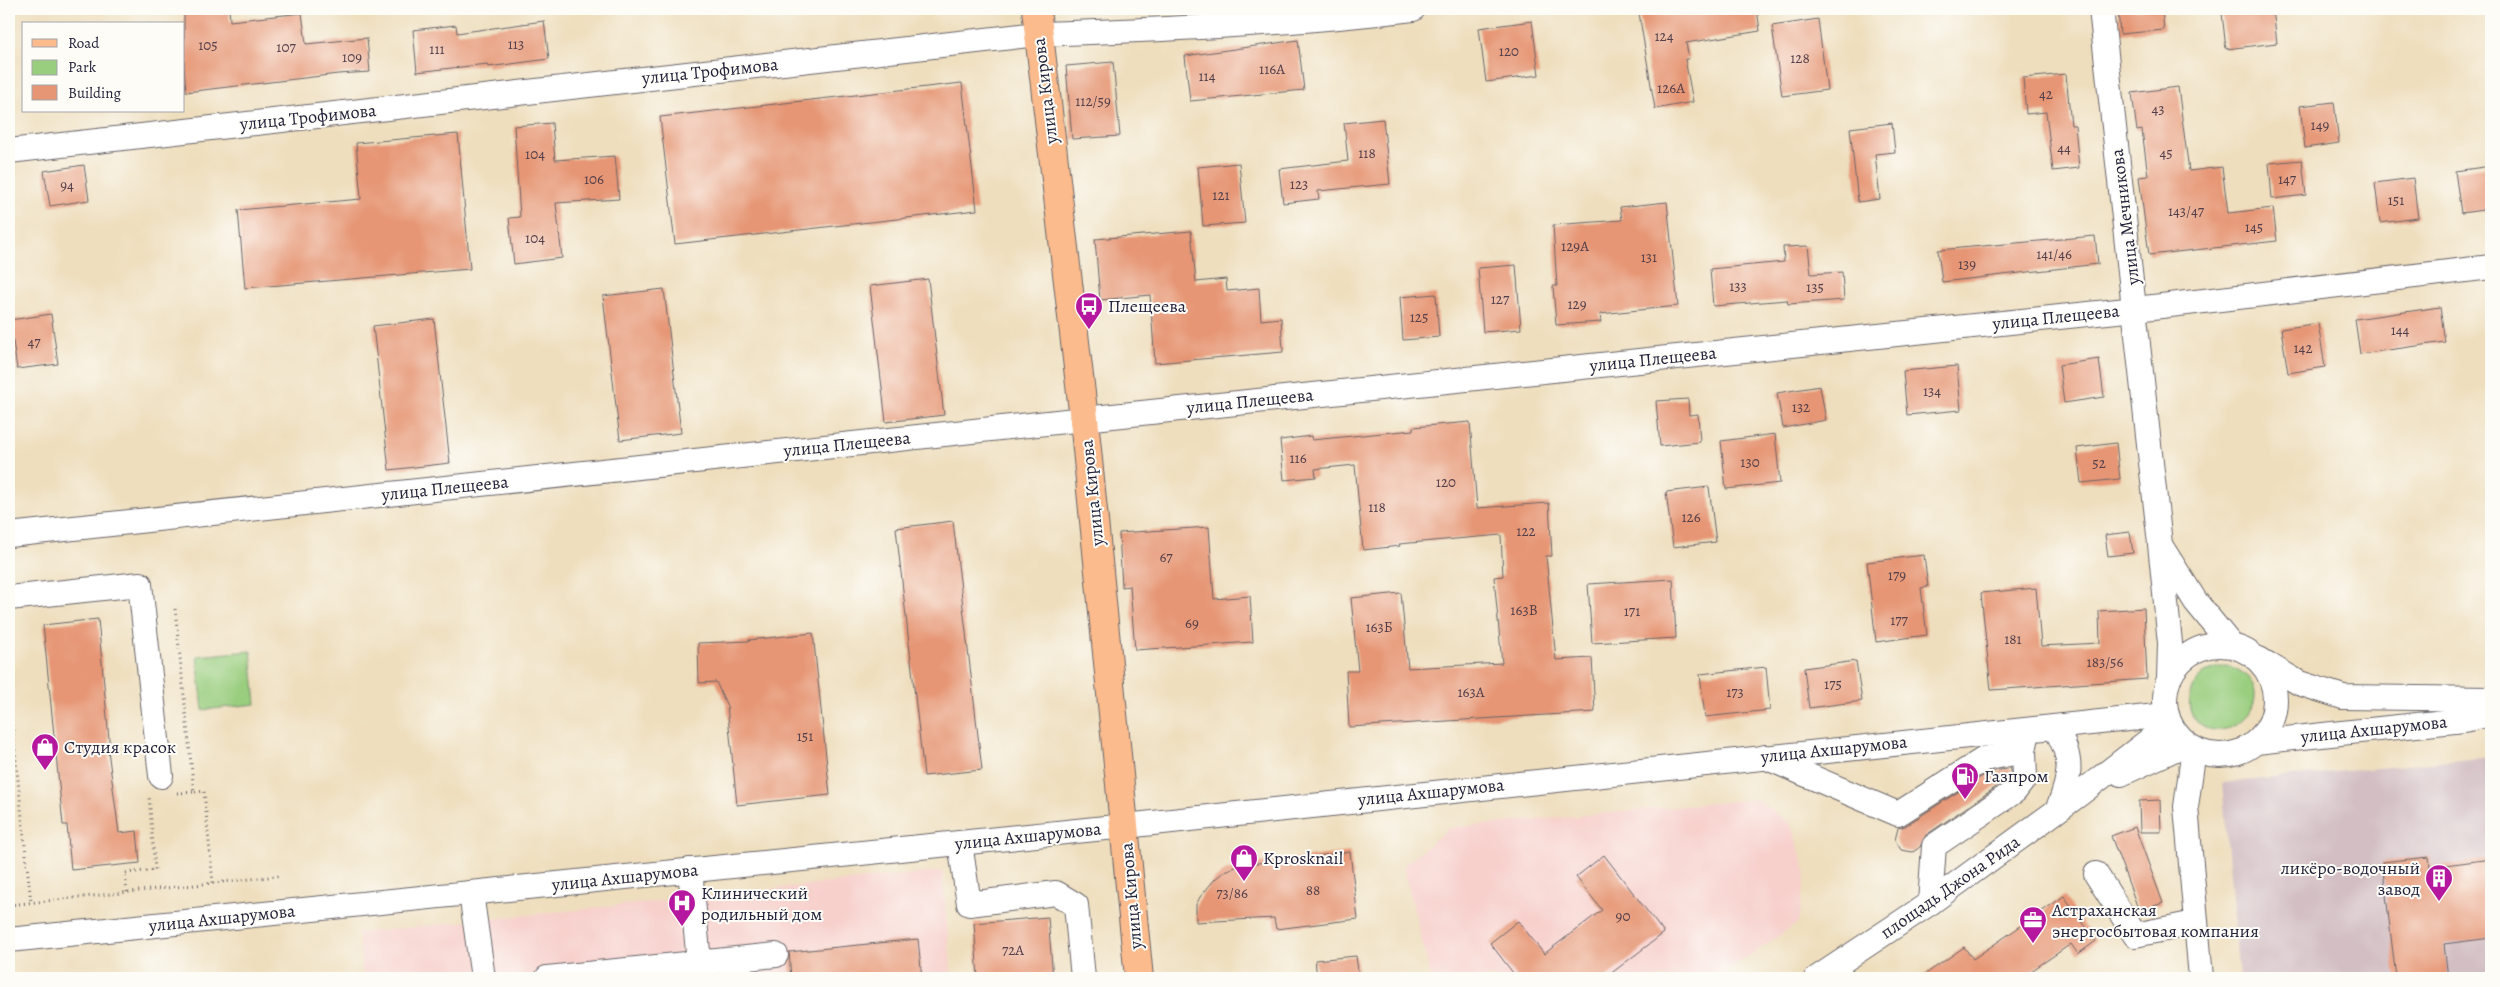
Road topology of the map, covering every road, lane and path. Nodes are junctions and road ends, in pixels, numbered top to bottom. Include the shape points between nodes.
1 (1412, 9) edge
2 (2101, 9) edge
3 (1037, 22) edge
4 (9, 151) edge
5 (2491, 267) edge
6 (2136, 309) junction
7 (1084, 419) junction
8 (9, 535) edge
9 (2160, 544) junction
10 (9, 598) edge
11 (175, 609) dead end
12 (2231, 645) junction
13 (2257, 658) junction
14 (2169, 678) junction
15 (9, 695) edge
16 (2491, 699) edge
17 (2491, 714) edge
18 (2168, 719) junction
19 (2056, 728) junction
20 (2026, 741) junction
21 (2256, 742) junction
22 (2190, 746) junction
23 (1763, 756) junction
24 (164, 788) junction
25 (194, 792) junction
26 (2081, 793) junction
27 (2058, 808) junction
28 (1125, 826) junction
29 (960, 843) junction
30 (690, 870) junction
31 (2096, 874) dead end
32 (278, 876) dead end
33 (213, 883) junction
34 (127, 892) junction
35 (471, 893) junction
36 (31, 902) junction
37 (1930, 903) junction
38 (9, 905) edge
39 (2195, 923) junction
40 (9, 940) edge
41 (776, 955) dead end
42 (700, 962) junction
43 (483, 978) edge
44 (547, 978) edge
45 (1084, 978) edge
46 (1139, 978) edge
47 (1816, 978) edge
48 (2201, 978) edge

1 - 3 street, улица Трофимова via 1321,19 1154,30
2 - 6 street, улица Мечникова
3 - 4 street, улица Трофимова
3 - 7 main road, улица Кирова
5 - 6 street, улица Плещеева
6 - 7 street, улица Плещеева
6 - 9 street, улица Мечникова
7 - 8 street, улица Плещеева
7 - 28 main road, улица Кирова
9 - 12 street, улица Мечникова via 2196,602
9 - 14 street, улица Мечникова via 2170,643
10 - 24 street via 140,584
11 - 25 path
12 - 13 street
12 - 14 street via 2212,645 2194,651 2179,662
13 - 16 street, улица Ахшарумова via 2299,683 2343,697
13 - 21 street via 2269,673 2275,691 2274,710 2268,727
14 - 18 street via 2164,696
15 - 36 path
17 - 21 street, улица Ахшарумова via 2464,720
18 - 19 street, улица Ахшарумова
18 - 22 street
18 - 26 street, площадь Джона Рида
19 - 20 street, улица Ахшарумова
19 - 27 street via 2066,747 2069,765 2069,780
20 - 23 street, улица Ахшарумова
20 - 23 street via 1984,759 1898,814
20 - 37 street via 2026,778 2015,791 1934,846
21 - 22 street via 2242,751 2226,754 2210,754
22 - 26 street, площадь Джона Рида
22 - 39 street via 2186,806
23 - 28 street, улица Ахшарумова
24 - 25 path
24 - 34 path via 147,797 155,870 125,874
25 - 33 path via 204,791
26 - 27 street, площадь Джона Рида
27 - 37 street, площадь Джона Рида
28 - 29 street, улица Ахшарумова
28 - 46 main road, улица Кирова
29 - 30 street, улица Ахшарумова
29 - 45 street via 969,904 1056,893 1076,905
30 - 35 street, улица Ахшарумова
30 - 42 street
31 - 39 street via 2135,935
32 - 33 path
33 - 34 path
34 - 36 path
35 - 40 street, улица Ахшарумова
35 - 43 street
36 - 38 path
37 - 47 street, площадь Джона Рида
39 - 48 street
41 - 42 street
42 - 44 street

